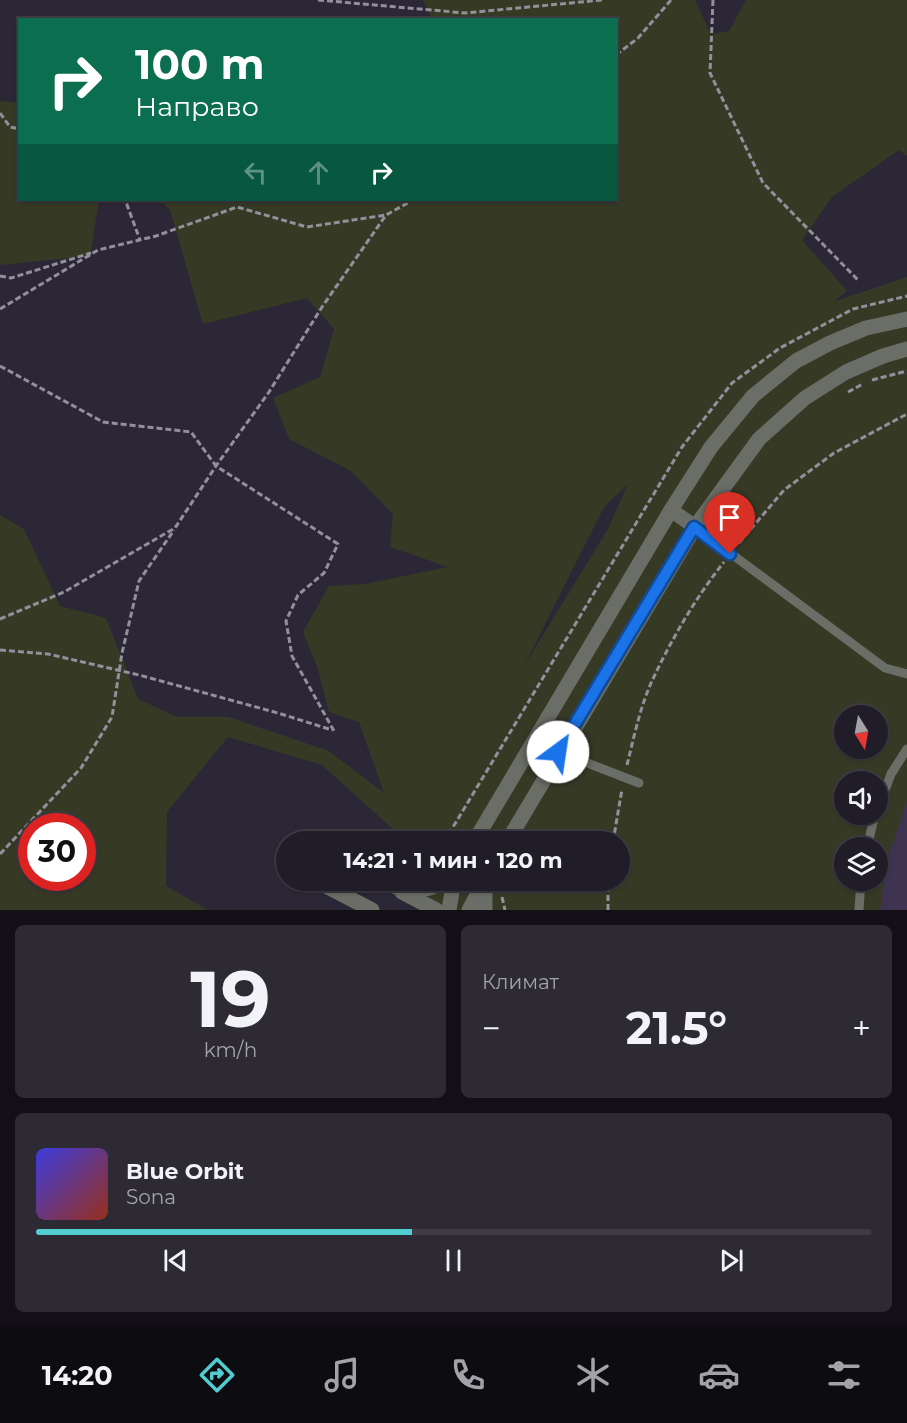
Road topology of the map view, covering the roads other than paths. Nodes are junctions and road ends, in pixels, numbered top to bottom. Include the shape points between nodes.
1 (907, 319) edge
2 (907, 349) edge
3 (671, 510) junction
4 (694, 527) junction
5 (768, 581) junction
6 (761, 590) dead end
7 (907, 674) edge
8 (535, 738) junction
9 (907, 749) edge
10 (558, 752) junction
11 (888, 782) edge
12 (639, 783) dead end
13 (480, 831) edge
14 (513, 831) edge
15 (336, 891) edge
16 (401, 891) edge
17 (448, 891) edge
18 (480, 891) edge
19 (485, 891) edge
20 (860, 891) edge
21 (472, 904) edge
22 (372, 910) edge
23 (438, 910) edge
24 (460, 910) edge
25 (485, 910) edge
26 (859, 910) edge

1 - 3 street via 866,328 796,361 753,396 711,447
2 - 4 street via 846,372 805,398 759,439
3 - 4 street
3 - 8 street
4 - 5 lane
4 - 10 street
5 - 6 lane
5 - 7 lane via 797,609 831,633 885,668
8 - 10 street
8 - 13 street
9 - 11 lane
10 - 12 lane
10 - 14 street
15 - 22 street
16 - 23 street
17 - 23 street
18 - 21 street
19 - 25 street
20 - 26 lane
21 - 24 street

